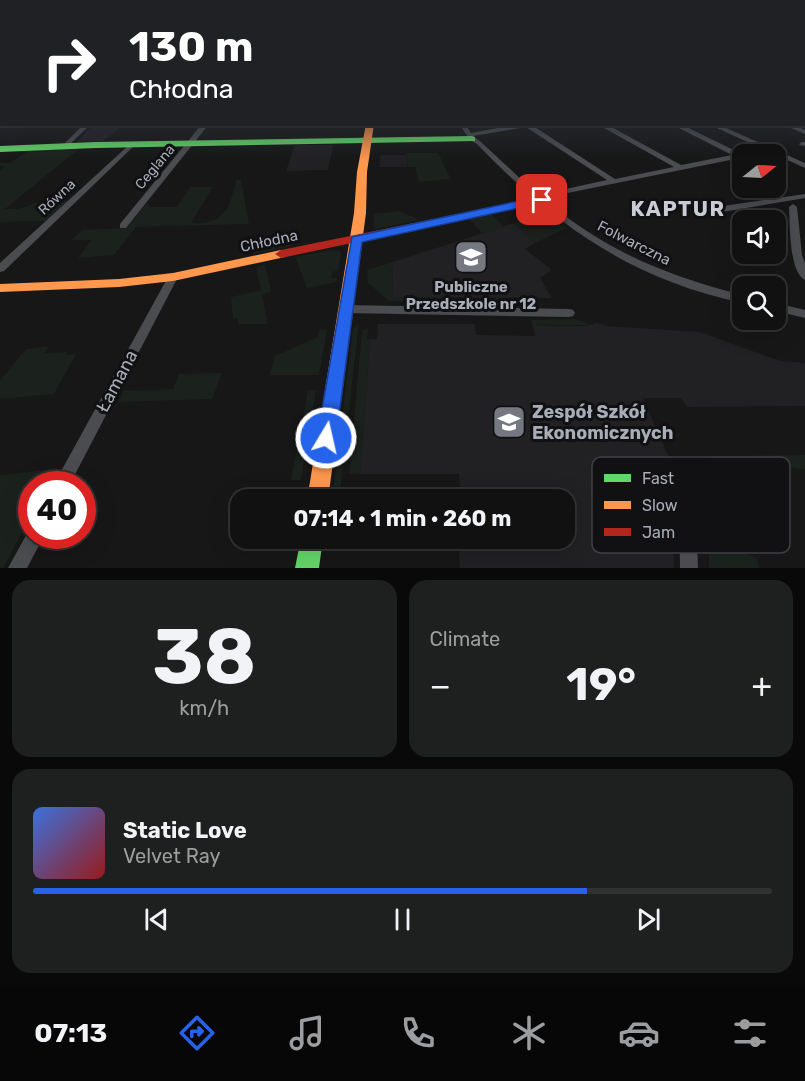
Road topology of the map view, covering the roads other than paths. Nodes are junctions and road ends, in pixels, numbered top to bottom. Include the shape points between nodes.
1 (86, 126) edge
2 (204, 126) edge
3 (370, 126) edge
4 (376, 126) edge
5 (463, 126) edge
6 (518, 126) edge
7 (530, 126) edge
8 (604, 126) edge
9 (678, 126) edge
10 (716, 126) edge
11 (790, 126) edge
12 (805, 132) edge
13 (471, 137) junction
14 (370, 141) junction
15 (132, 144) junction
16 (191, 144) junction
17 (756, 144) edge
18 (66, 146) junction
19 (0, 149) edge
20 (732, 150) edge
21 (732, 157) edge
22 (786, 157) edge
23 (805, 166) edge
24 (681, 168) junction
25 (613, 182) junction
26 (805, 196) edge
27 (540, 198) junction
28 (793, 207) dead end
29 (716, 210) dead end
30 (123, 226) dead end
31 (356, 239) junction
32 (0, 269) edge
33 (172, 277) junction
34 (805, 277) edge
35 (0, 288) edge
36 (732, 296) edge
37 (345, 309) junction
38 (786, 310) edge
39 (569, 313) dead end
40 (805, 314) edge
41 (69, 471) edge
42 (319, 489) edge
43 (28, 549) edge
44 (310, 549) edge
45 (689, 553) edge
46 (17, 568) edge
47 (307, 568) edge
48 (689, 568) edge

1 - 18 street
2 - 16 street, Ceglana
3 - 14 street
4 - 14 street
5 - 13 street, Folwarczna
6 - 13 street
7 - 25 street
8 - 24 street
9 - 20 street
10 - 17 street
11 - 12 street
13 - 14 street
13 - 27 street, Folwarczna
14 - 16 street
14 - 31 street via 366,195
15 - 16 street
15 - 18 street
15 - 32 street, Równa
16 - 30 street, Ceglana
18 - 19 street
21 - 24 street, Chłodna
22 - 23 street
24 - 25 street, Chłodna
25 - 27 street, Chłodna
26 - 29 street
27 - 31 street, Chłodna
27 - 36 street, Folwarczna via 585,235 625,258 669,277
28 - 34 street via 797,255
31 - 33 street, Chłodna
31 - 37 street
33 - 35 street, Chłodna
33 - 41 street, Łamana
37 - 39 street
37 - 42 street
38 - 40 street
43 - 46 street
44 - 47 street
45 - 48 street

